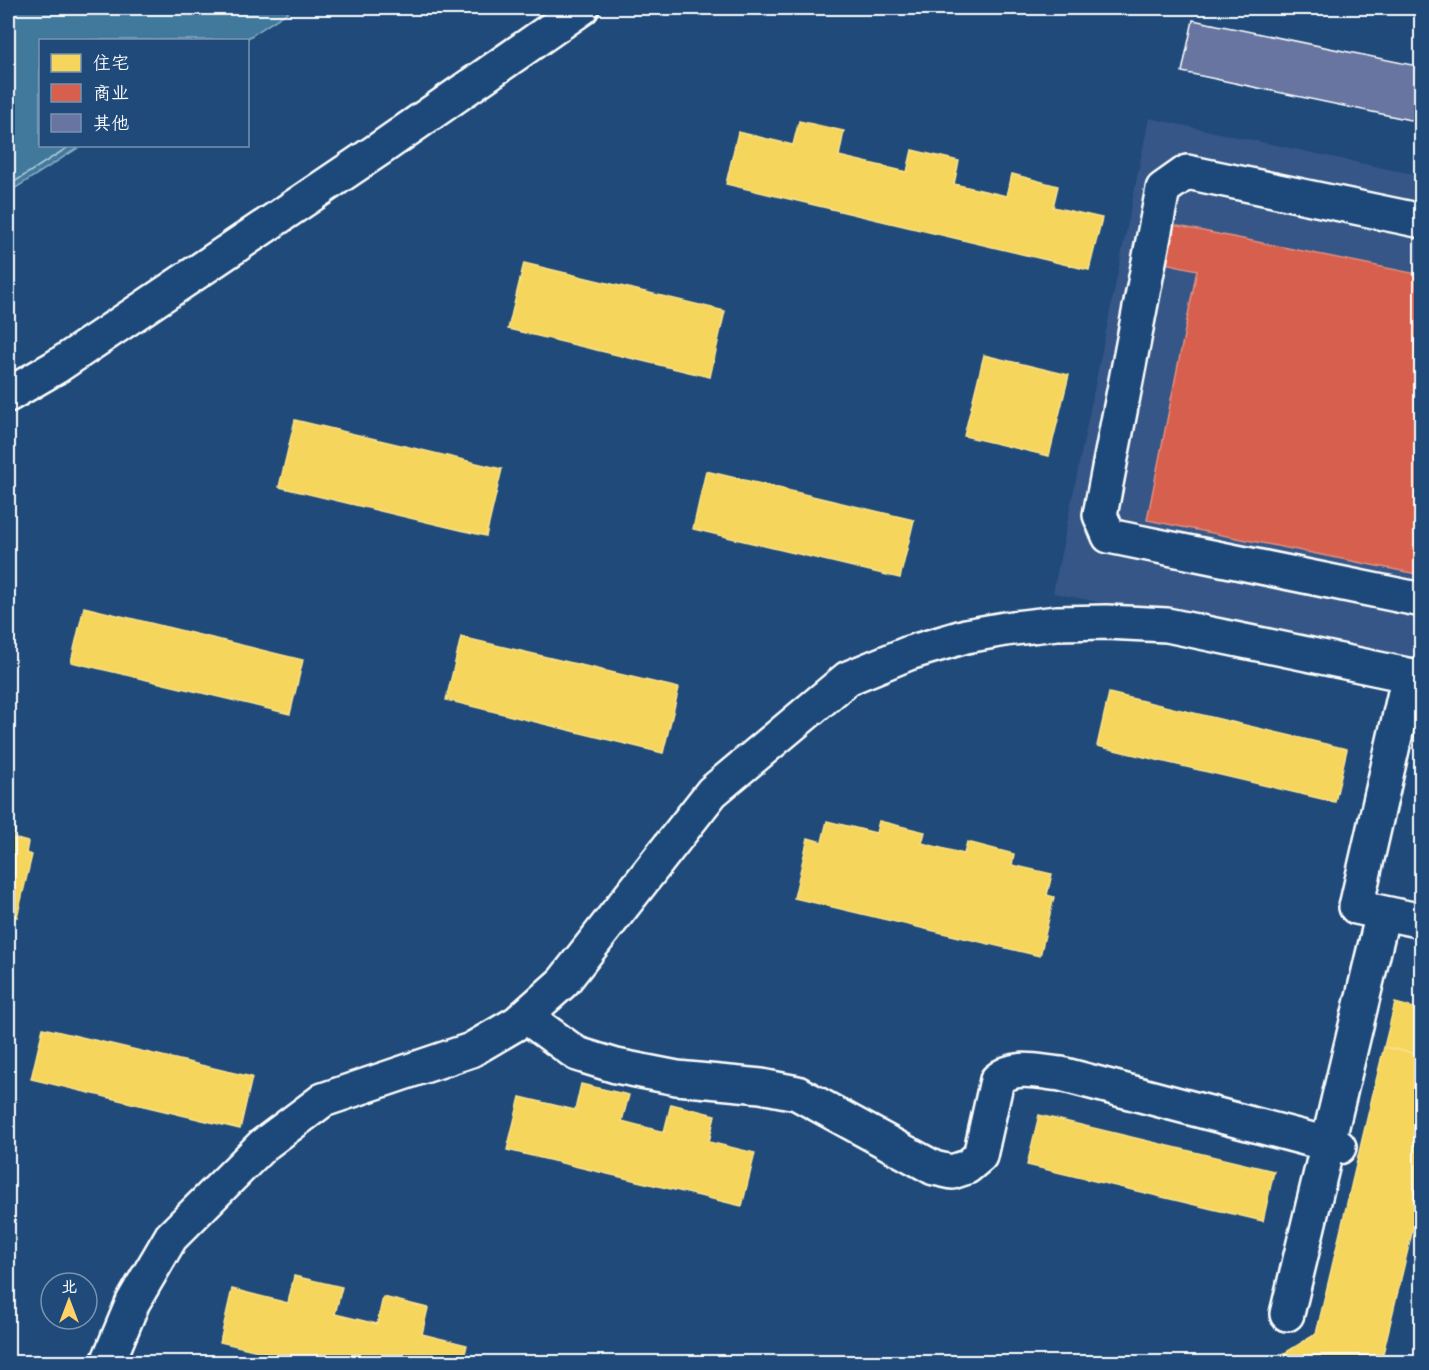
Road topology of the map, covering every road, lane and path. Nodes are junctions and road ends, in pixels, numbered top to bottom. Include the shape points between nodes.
1 (582, 8) edge
2 (1422, 221) edge
3 (8, 395) edge
4 (1422, 600) edge
5 (1415, 677) edge
6 (1383, 913) junction
7 (1422, 921) edge
8 (525, 1016) junction
9 (1334, 1145) junction
10 (1287, 1314) dead end
11 (108, 1362) edge

1 - 3 street via 56,367
2 - 4 street via 1187,172 1162,189 1100,515 1108,537
5 - 6 street via 1356,907
5 - 8 street via 1167,625 1106,622 1005,629 909,653 848,678 712,792 563,982
6 - 7 street
6 - 9 street
8 - 9 street via 577,1054 616,1066 796,1093 934,1168 952,1172 967,1167 980,1156 997,1080 1004,1073 1020,1069 1061,1074
8 - 11 street via 471,1050 323,1100 263,1145 171,1237 133,1302
9 - 10 street

